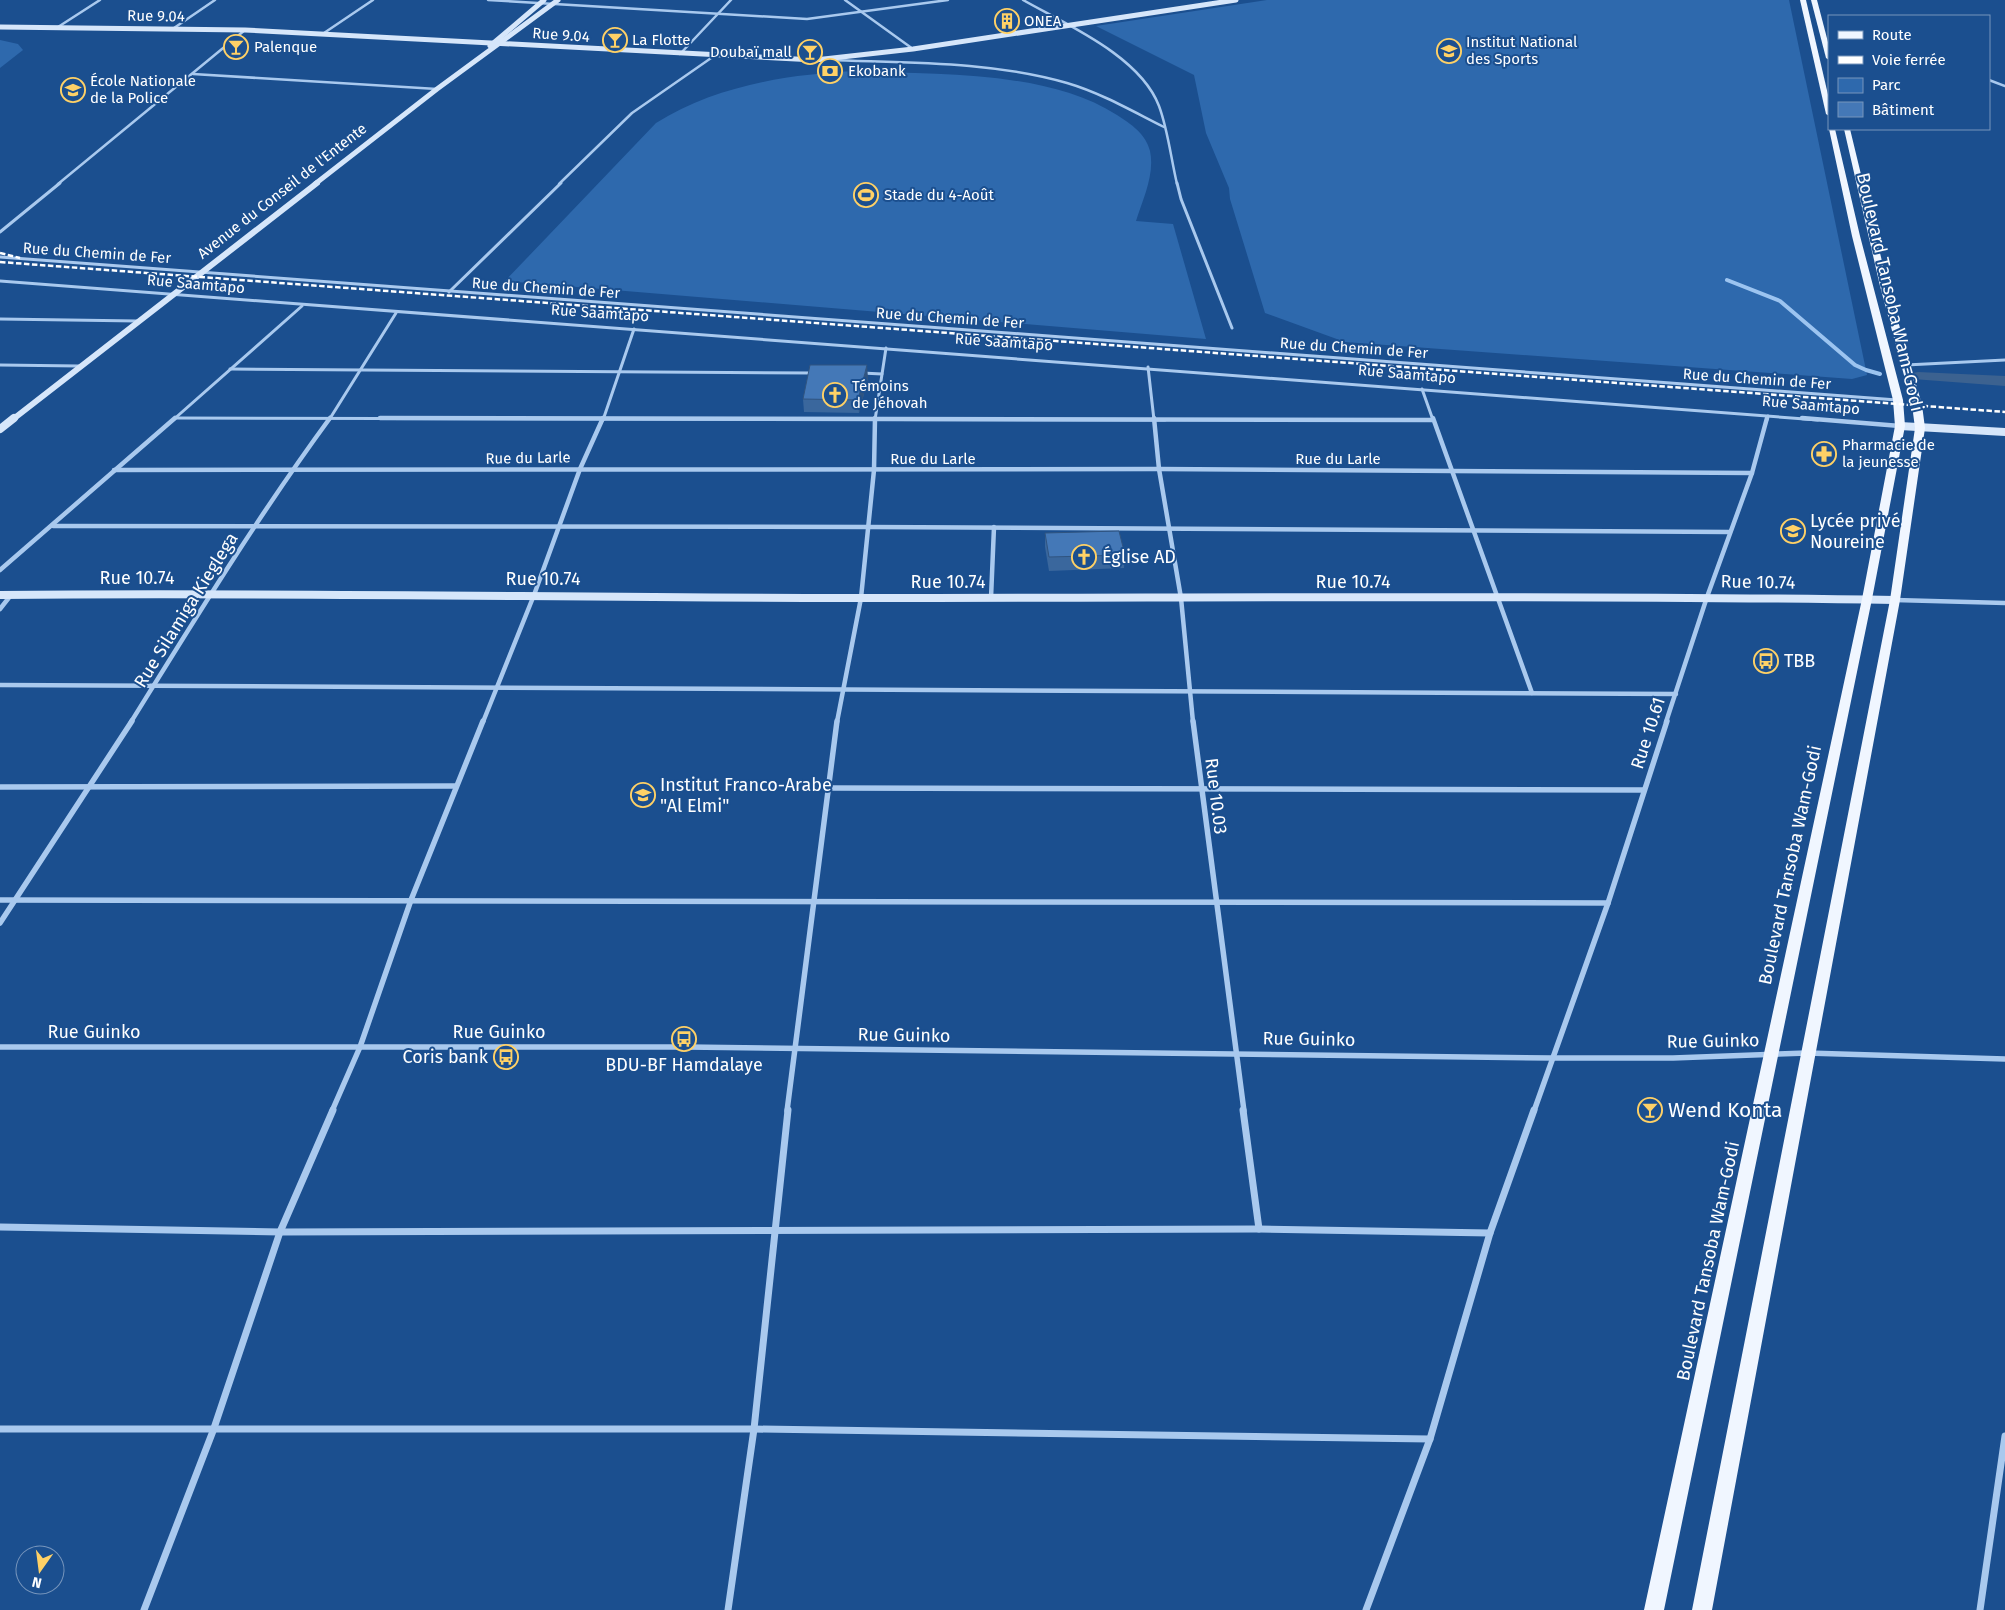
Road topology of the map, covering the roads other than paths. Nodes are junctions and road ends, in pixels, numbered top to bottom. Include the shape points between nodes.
1 (100, 0) edge
2 (215, 0) edge
3 (373, 0) edge
4 (488, 0) edge
5 (731, 0) edge
6 (845, 0) edge
7 (948, 0) edge
8 (1023, 0) edge
9 (1236, 0) edge
10 (1803, 0) edge
11 (1814, 0) edge
12 (543, 1) edge
13 (1222, 1) edge
14 (556, 2) edge
15 (863, 12) junction
16 (719, 13) junction
17 (1067, 25) junction
18 (0, 27) edge
19 (58, 27) junction
20 (174, 28) junction
21 (245, 30) junction
22 (324, 33) junction
23 (491, 43) junction
24 (502, 44) junction
25 (912, 49) junction
26 (488, 51) junction
27 (680, 54) junction
28 (1828, 54) edge
29 (714, 56) junction
30 (815, 60) junction
31 (193, 74) junction
32 (1990, 80) edge
33 (2005, 86) edge
34 (437, 89) junction
35 (1828, 110) edge
36 (1164, 127) junction
37 (1832, 130) edge
38 (1846, 130) edge
39 (0, 232) edge
40 (0, 256) edge
41 (200, 272) junction
42 (0, 281) edge
43 (449, 292) junction
44 (170, 296) junction
45 (302, 306) junction
46 (396, 313) junction
47 (0, 319) edge
48 (137, 321) junction
49 (1232, 328) dead end
50 (634, 329) junction
51 (886, 348) junction
52 (2005, 360) edge
53 (0, 365) edge
54 (1904, 365) junction
55 (79, 366) junction
56 (1148, 367) junction
57 (230, 369) junction
58 (359, 371) junction
59 (620, 371) junction
60 (824, 373) edge
61 (853, 373) edge
62 (882, 374) junction
63 (1422, 389) junction
64 (1898, 400) junction
65 (1768, 416) junction
66 (176, 418) junction
67 (330, 418) junction
68 (604, 418) junction
69 (1152, 419) junction
70 (876, 420) junction
71 (1432, 420) junction
72 (1900, 426) junction
73 (1920, 428) junction
74 (0, 429) edge
75 (2005, 432) edge
76 (580, 469) junction
77 (1159, 469) junction
78 (114, 470) junction
79 (874, 470) junction
80 (291, 471) junction
81 (1452, 471) junction
82 (1752, 472) junction
83 (53, 526) junction
84 (255, 526) junction
85 (869, 527) junction
86 (994, 527) junction
87 (560, 528) junction
88 (1168, 529) junction
89 (1472, 530) junction
90 (1729, 532) junction
91 (0, 570) edge
92 (211, 593) junction
93 (0, 595) edge
94 (11, 595) junction
95 (534, 596) junction
96 (1707, 597) junction
97 (861, 598) junction
98 (991, 598) junction
99 (1181, 598) junction
100 (1500, 598) junction
101 (1867, 599) junction
102 (1895, 600) junction
103 (2005, 603) edge
104 (0, 609) edge
105 (0, 685) edge
106 (153, 686) junction
107 (496, 687) junction
108 (842, 688) junction
109 (1189, 691) junction
110 (1532, 693) junction
111 (1676, 694) junction
112 (87, 786) junction
113 (456, 786) junction
114 (0, 787) edge
115 (828, 788) junction
116 (1201, 789) junction
117 (1644, 790) junction
118 (0, 900) edge
119 (15, 900) junction
120 (411, 900) junction
121 (815, 902) junction
122 (1216, 902) junction
123 (1608, 903) junction
124 (0, 923) edge
125 (0, 1047) edge
126 (360, 1047) junction
127 (794, 1049) junction
128 (1236, 1053) junction
129 (1807, 1053) junction
130 (1771, 1055) junction
131 (1551, 1058) junction
132 (2005, 1059) edge
133 (0, 1227) edge
134 (1259, 1229) junction
135 (776, 1230) junction
136 (280, 1232) junction
137 (1490, 1233) junction
138 (0, 1429) edge
139 (754, 1429) junction
140 (213, 1430) junction
141 (2005, 1436) edge
142 (1430, 1439) junction
143 (144, 1610) edge
144 (728, 1610) edge
145 (1366, 1610) edge
146 (1654, 1610) edge
147 (1702, 1610) edge
148 (1980, 1610) edge

1 - 19 street
2 - 20 street
3 - 22 street
4 - 12 street
5 - 16 street
6 - 15 street
7 - 15 street
8 - 17 street
9 - 13 main road, Rue 9.04
10 - 35 main road
11 - 28 main road
12 - 14 street
12 - 23 main road
13 - 17 main road, Rue 9.04
14 - 16 street
14 - 24 main road, Avenue du Conseil de l'Entente
15 - 16 street via 807,18
15 - 25 street
16 - 27 street
17 - 25 main road, Rue 9.04
17 - 36 street via 1118,57 1145,81 1159,106
18 - 19 main road, Rue 9.04
19 - 20 main road, Rue 9.04
20 - 21 main road, Rue 9.04
21 - 22 main road, Rue 9.04
21 - 31 street
22 - 23 main road, Rue 9.04
23 - 24 main road, Rue 9.04
23 - 26 main road
24 - 26 main road, Avenue du Conseil de l'Entente
24 - 27 main road, Rue 9.04
25 - 30 main road, Rue 9.04
26 - 34 main road, Avenue du Conseil de l'Entente
27 - 29 main road, Rue 9.04
29 - 30 main road, Rue 9.04
29 - 43 street via 632,113
30 - 36 street via 991,69 1028,74 1094,93
31 - 34 street
31 - 39 street
32 - 33 street
34 - 41 main road, Avenue du Conseil de l'Entente
36 - 49 street via 1181,199
37 - 64 main road, Boulevard Tansoba Wam-Godi
38 - 54 main road, Boulevard Tansoba Wam-Godi
40 - 41 street, Rue du Chemin de Fer
41 - 43 street, Rue du Chemin de Fer
41 - 44 main road, Avenue du Conseil de l'Entente
42 - 44 street, Rue Saamtapo
43 - 64 street, Rue du Chemin de Fer
44 - 45 street, Rue Saamtapo
44 - 48 main road, Avenue du Conseil de l'Entente
45 - 46 street, Rue Saamtapo
45 - 57 street
46 - 50 street, Rue Saamtapo
46 - 58 street, Rue Silamiga Kieglega
47 - 48 street
48 - 55 main road, Avenue du Conseil de l'Entente
50 - 51 street, Rue Saamtapo
50 - 59 street
51 - 56 street, Rue Saamtapo
51 - 62 street
52 - 54 street
53 - 55 street
54 - 73 main road, Boulevard Tansoba Wam-Godi via 1917,405
55 - 74 main road, Avenue du Conseil de l'Entente
56 - 63 street, Rue Saamtapo
56 - 69 street, Rue 10.03
57 - 58 street
57 - 66 street
58 - 59 street
58 - 67 street, Rue Silamiga Kieglega
59 - 60 street
59 - 68 street
61 - 62 street
62 - 70 street
63 - 65 street, Rue Saamtapo
63 - 71 street
64 - 72 main road, Boulevard Tansoba Wam-Godi
65 - 72 street, Rue Saamtapo
65 - 82 street, Rue 10.61
66 - 67 street
66 - 78 street
67 - 68 street
67 - 80 street, Rue Silamiga Kieglega
68 - 70 street
68 - 76 street
69 - 70 street
69 - 71 street
69 - 77 street, Rue 10.03
70 - 79 street
71 - 81 street
72 - 73 main road, Rue Saamtapo
72 - 101 main road, Boulevard Tansoba Wam-Godi
73 - 75 main road, Rue Saamtapo
73 - 102 main road, Boulevard Tansoba Wam-Godi
76 - 79 street, Rue du Larle
76 - 80 street, Rue du Larle
76 - 87 street
77 - 79 street, Rue du Larle
77 - 81 street, Rue du Larle
77 - 88 street, Rue 10.03
78 - 80 street, Rue du Larle
78 - 83 street
79 - 85 street
80 - 84 street, Rue Silamiga Kieglega
81 - 82 street, Rue du Larle
81 - 89 street
82 - 90 street, Rue 10.61
83 - 84 street
83 - 91 street
84 - 87 street
84 - 92 street, Rue Silamiga Kieglega
85 - 86 street
85 - 87 street
85 - 97 street
86 - 88 street
86 - 98 street
87 - 95 street
88 - 89 street
88 - 99 street, Rue 10.03
89 - 90 street
89 - 100 street
90 - 96 street, Rue 10.61
92 - 94 main road, Rue 10.74
92 - 95 main road, Rue 10.74
92 - 106 street, Rue Silamiga Kieglega
93 - 94 main road, Rue 10.74
94 - 104 street
95 - 97 main road, Rue 10.74
95 - 107 street
96 - 100 main road, Rue 10.74
96 - 101 main road, Rue 10.74
96 - 111 street, Rue 10.61
97 - 98 main road, Rue 10.74
97 - 108 street
98 - 99 main road, Rue 10.74
99 - 100 main road, Rue 10.74
99 - 109 street, Rue 10.03
100 - 110 street
101 - 102 main road, Rue 10.74
101 - 130 main road, Boulevard Tansoba Wam-Godi
102 - 103 street
102 - 129 main road, Boulevard Tansoba Wam-Godi
105 - 106 street
106 - 107 street
106 - 112 street, Rue Silamiga Kieglega via 123,736
107 - 108 street
107 - 113 street
108 - 109 street
108 - 115 street
109 - 110 street
109 - 116 street, Rue 10.03
110 - 111 street
111 - 117 street, Rue 10.61
112 - 113 street
112 - 114 street
112 - 119 street, Rue Silamiga Kieglega
113 - 120 street
115 - 116 street
115 - 121 street
116 - 117 street
116 - 122 street, Rue 10.03
117 - 123 street, Rue 10.61
118 - 119 street
119 - 120 street
119 - 124 street, Rue Silamiga Kieglega
120 - 121 street
120 - 126 street
121 - 122 street
121 - 127 street
122 - 123 street
122 - 128 street, Rue 10.03
123 - 131 street, Rue 10.61
125 - 126 street, Rue Guinko
126 - 127 street, Rue Guinko
126 - 136 street
127 - 128 street, Rue Guinko
127 - 135 street
128 - 131 street, Rue Guinko
128 - 134 street, Rue 10.03
129 - 130 street, Rue Guinko
129 - 132 street, Rue Guinko
129 - 147 main road, Boulevard Tansoba Wam-Godi
130 - 131 street, Rue Guinko
130 - 146 main road, Boulevard Tansoba Wam-Godi
131 - 137 street, Rue 10.61
133 - 136 street
134 - 135 street
134 - 137 street
135 - 136 street
135 - 139 street
136 - 140 street
137 - 142 street, Rue 10.61
138 - 140 street
139 - 140 street
139 - 142 street
139 - 144 street
140 - 143 street
141 - 148 street
142 - 145 street, Rue 10.61

